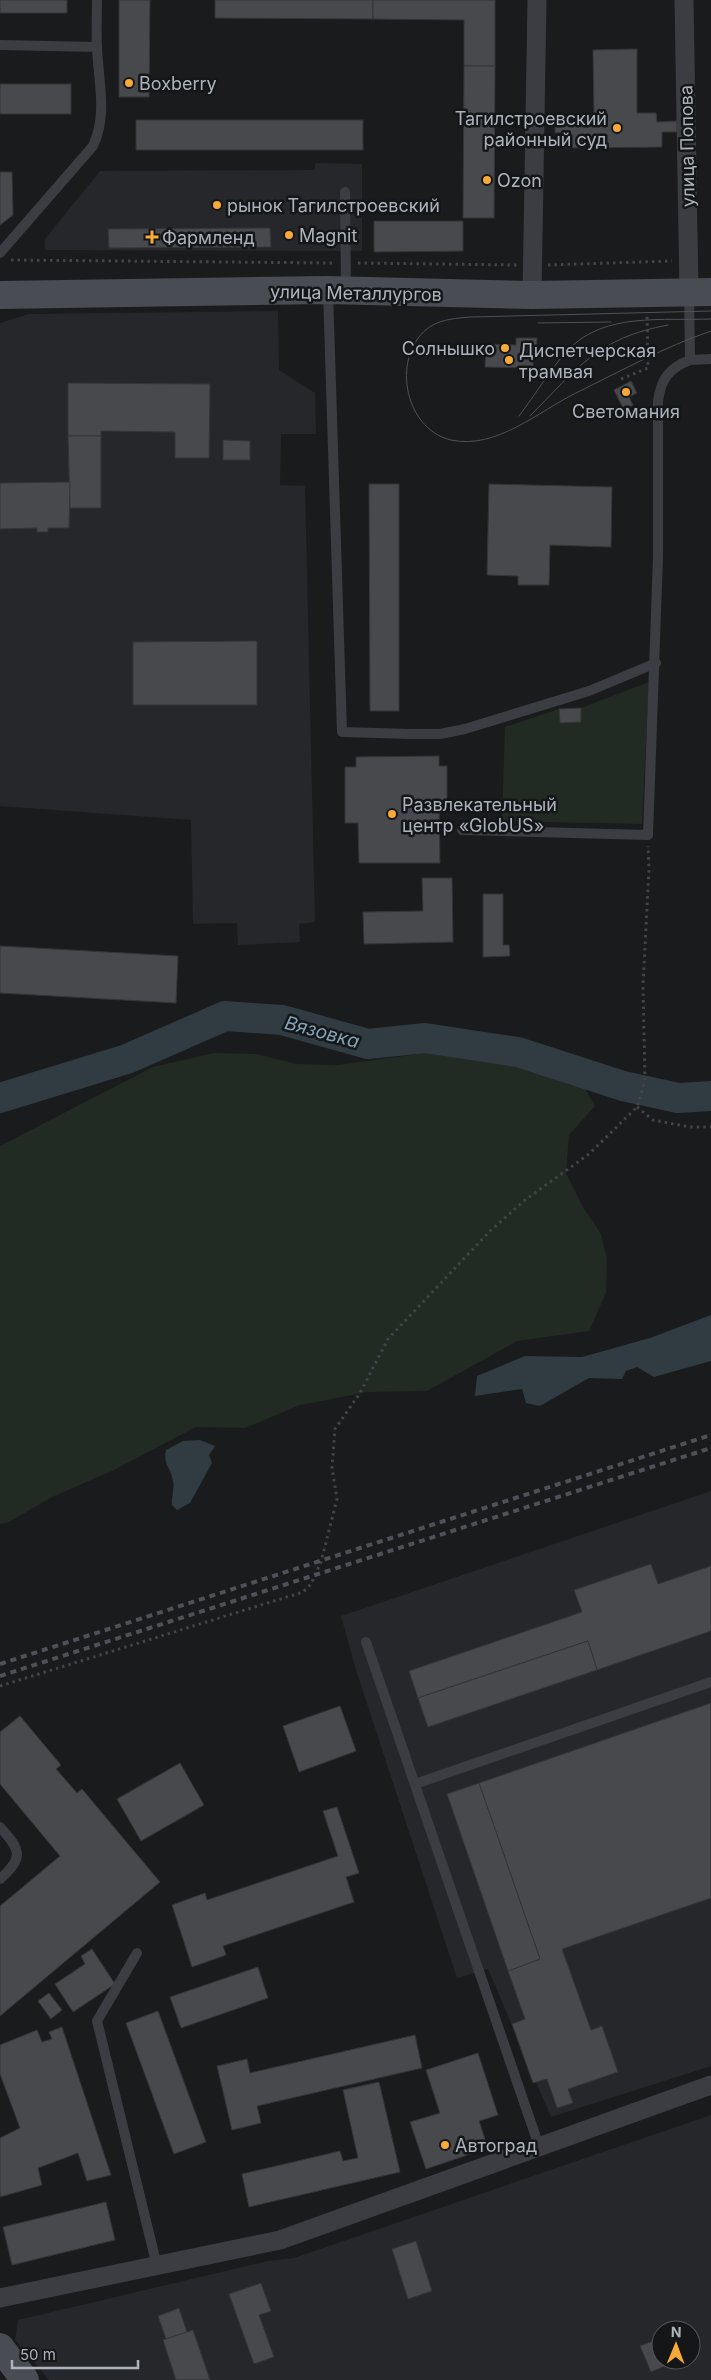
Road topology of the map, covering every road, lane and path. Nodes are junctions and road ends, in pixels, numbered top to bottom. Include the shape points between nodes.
1 (97, 0) edge
2 (537, 0) edge
3 (684, 0) edge
4 (0, 45) edge
5 (97, 47) junction
6 (345, 192) dead end
7 (0, 253) edge
8 (647, 262) dead end
9 (337, 291) junction
10 (700, 292) edge
11 (647, 294) junction
12 (0, 295) edge
13 (532, 295) junction
14 (711, 359) edge
15 (690, 360) junction
16 (621, 379) dead end
17 (656, 663) junction
18 (462, 830) dead end
19 (648, 835) junction
20 (637, 1108) junction
21 (711, 1127) edge
22 (366, 1642) dead end
23 (711, 1682) edge
24 (0, 1686) edge
25 (415, 1784) junction
26 (0, 1827) edge
27 (0, 1879) edge
28 (137, 1953) dead end
29 (711, 2085) edge
30 (539, 2146) junction
31 (157, 2266) junction
32 (0, 2298) edge
33 (0, 2347) edge
34 (25, 2380) edge

1 - 5 lane
2 - 13 street
3 - 10 street, улица Попова
4 - 5 lane
5 - 7 lane via 102,115 94,146
6 - 9 lane
8 - 11 path
9 - 12 main road, улица Металлургов
9 - 13 main road, улица Металлургов
9 - 17 lane via 342,732 430,734 465,729 589,691
10 - 11 main road, улица Металлургов
10 - 15 lane
11 - 13 main road, улица Металлургов
11 - 16 path via 648,368
14 - 15 lane
15 - 17 lane via 666,374 658,401
17 - 19 lane
18 - 19 lane
19 - 20 path via 643,985 645,1081
20 - 21 path via 652,1120
20 - 24 path via 589,1154 490,1230 388,1339 360,1393 335,1429 332,1468 337,1500 321,1562 311,1584 302,1592
22 - 25 lane
23 - 25 lane
25 - 30 lane
26 - 27 lane via 16,1845 17,1856 12,1868
28 - 31 lane via 97,2021
29 - 30 street
30 - 31 street via 280,2240
31 - 32 street
33 - 34 main road

